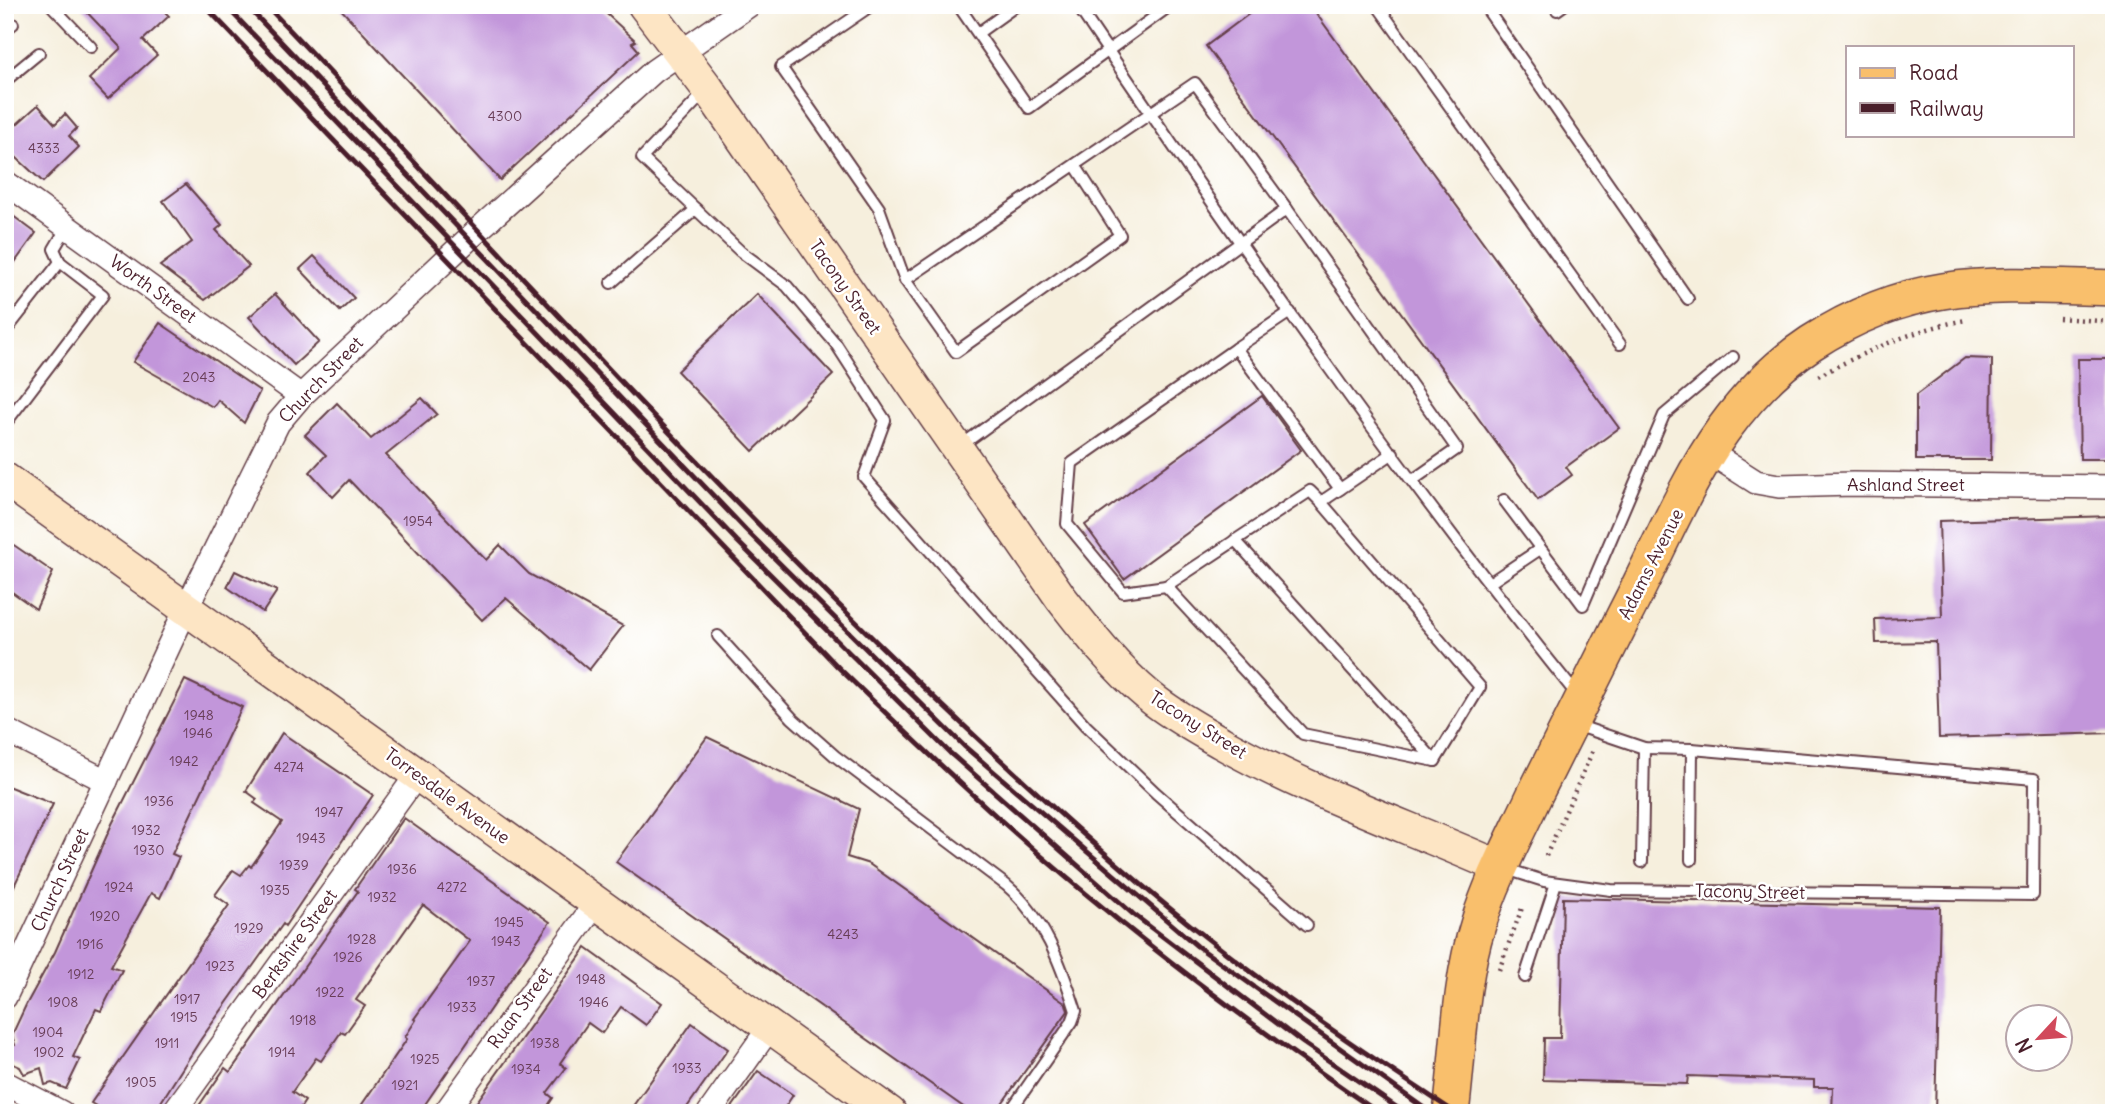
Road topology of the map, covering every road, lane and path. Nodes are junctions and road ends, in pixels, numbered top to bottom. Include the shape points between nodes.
1 (51, 5) edge
2 (644, 5) edge
3 (872, 5) edge
4 (958, 5) edge
5 (1017, 5) edge
6 (1077, 5) edge
7 (1171, 5) edge
8 (1377, 5) edge
9 (1484, 5) edge
10 (1554, 5) edge
11 (1564, 5) edge
12 (746, 6) edge
13 (978, 33) junction
14 (91, 47) dead end
15 (1108, 50) junction
16 (39, 53) dead end
17 (680, 55) junction
18 (5, 81) edge
19 (708, 89) junction
20 (1150, 116) junction
21 (1075, 165) junction
22 (5, 182) edge
23 (696, 209) junction
24 (1287, 209) junction
25 (67, 227) junction
26 (1240, 243) junction
27 (60, 262) junction
28 (905, 280) junction
29 (611, 283) dead end
30 (2114, 288) edge
31 (1688, 299) dead end
32 (1290, 312) junction
33 (2045, 317) dead end
34 (1978, 318) dead end
35 (2114, 322) edge
36 (5, 332) edge
37 (1620, 344) dead end
38 (1236, 348) junction
39 (1733, 357) dead end
40 (1807, 382) dead end
41 (300, 396) junction
42 (5, 424) edge
43 (957, 449) junction
44 (1709, 452) junction
45 (1393, 453) junction
46 (5, 480) edge
47 (1413, 480) junction
48 (2114, 487) edge
49 (1340, 489) junction
50 (1504, 500) dead end
51 (1321, 502) junction
52 (1235, 540) junction
53 (1540, 549) junction
54 (1488, 584) junction
55 (1166, 586) junction
56 (186, 609) junction
57 (718, 636) dead end
58 (1575, 712) junction
59 (5, 730) edge
60 (1644, 748) junction
61 (1692, 749) junction
62 (1435, 761) junction
63 (417, 775) junction
64 (106, 781) junction
65 (1691, 860) dead end
66 (1642, 862) dead end
67 (1500, 867) junction
68 (1556, 883) junction
69 (596, 903) junction
70 (1521, 908) dead end
71 (1307, 925) dead end
72 (1525, 977) dead end
73 (1496, 979) dead end
74 (5, 997) edge
75 (770, 1027) junction
76 (5, 1083) edge
77 (62, 1113) edge
78 (173, 1113) edge
79 (445, 1113) edge
80 (709, 1113) edge
81 (890, 1113) edge
82 (1009, 1113) edge
83 (1451, 1113) edge

1 - 14 lane
2 - 17 main road, Tacony Street
3 - 28 lane via 781,67 879,208
4 - 13 lane
5 - 13 lane
6 - 15 lane
7 - 15 lane
8 - 37 lane
9 - 31 lane
10 - 11 lane via 1558,10
12 - 17 street, Church Street
13 - 15 lane via 1029,108
15 - 20 lane
16 - 18 lane
17 - 19 main road, Tacony Street
17 - 41 street, Church Street via 654,71
19 - 23 lane via 642,158
19 - 43 main road, Tacony Street
20 - 21 lane
20 - 24 lane via 1195,83
20 - 26 lane
21 - 28 lane
21 - 28 lane via 1120,235 956,352
22 - 25 street, Worth Street
23 - 29 lane
23 - 71 lane via 740,251 787,286 836,344 885,420 864,477 1086,726
24 - 26 lane
24 - 47 lane via 1457,449
25 - 27 lane via 54,249
25 - 41 street, Worth Street
26 - 32 lane
26 - 43 lane
27 - 36 lane
27 - 42 lane via 103,295
30 - 44 main road, Adams Avenue via 1961,287 1883,306 1785,361 1738,410
32 - 38 lane
32 - 45 lane
33 - 35 path
34 - 40 path via 1908,335
38 - 49 lane
38 - 55 lane via 1072,463 1067,524 1123,592
39 - 53 lane via 1664,415 1583,605
41 - 56 street, Church Street via 278,423
43 - 67 main road, Tacony Street via 1061,598 1150,696 1191,725 1316,791
44 - 48 street, Ashland Street via 1756,482 1779,486
44 - 58 main road, Adams Avenue
45 - 47 lane
45 - 49 lane
46 - 56 main road, Torresdale Avenue
47 - 54 lane
49 - 51 lane
50 - 53 lane
51 - 52 lane via 1310,491
51 - 62 lane via 1479,687
52 - 55 lane
52 - 62 lane
53 - 54 lane
54 - 58 lane
55 - 62 lane via 1303,734
56 - 63 main road, Torresdale Avenue
56 - 64 street, Church Street
57 - 82 lane via 792,718 835,756 1006,885 1036,917 1076,1011
58 - 60 lane
58 - 67 main road, Adams Avenue
59 - 64 street
60 - 61 lane
60 - 66 lane
61 - 65 lane
61 - 68 lane, Tacony Street via 2034,779 2033,895 1611,890
63 - 69 main road, Torresdale Avenue
63 - 78 street, Berkshire Street
64 - 74 street, Church Street
67 - 68 lane, Tacony Street
67 - 83 main road, Adams Avenue via 1478,925 1467,977
68 - 72 lane
69 - 75 main road, Torresdale Avenue
69 - 79 street, Ruan Street
70 - 73 path
75 - 80 street
75 - 81 main road, Torresdale Avenue
76 - 77 street

